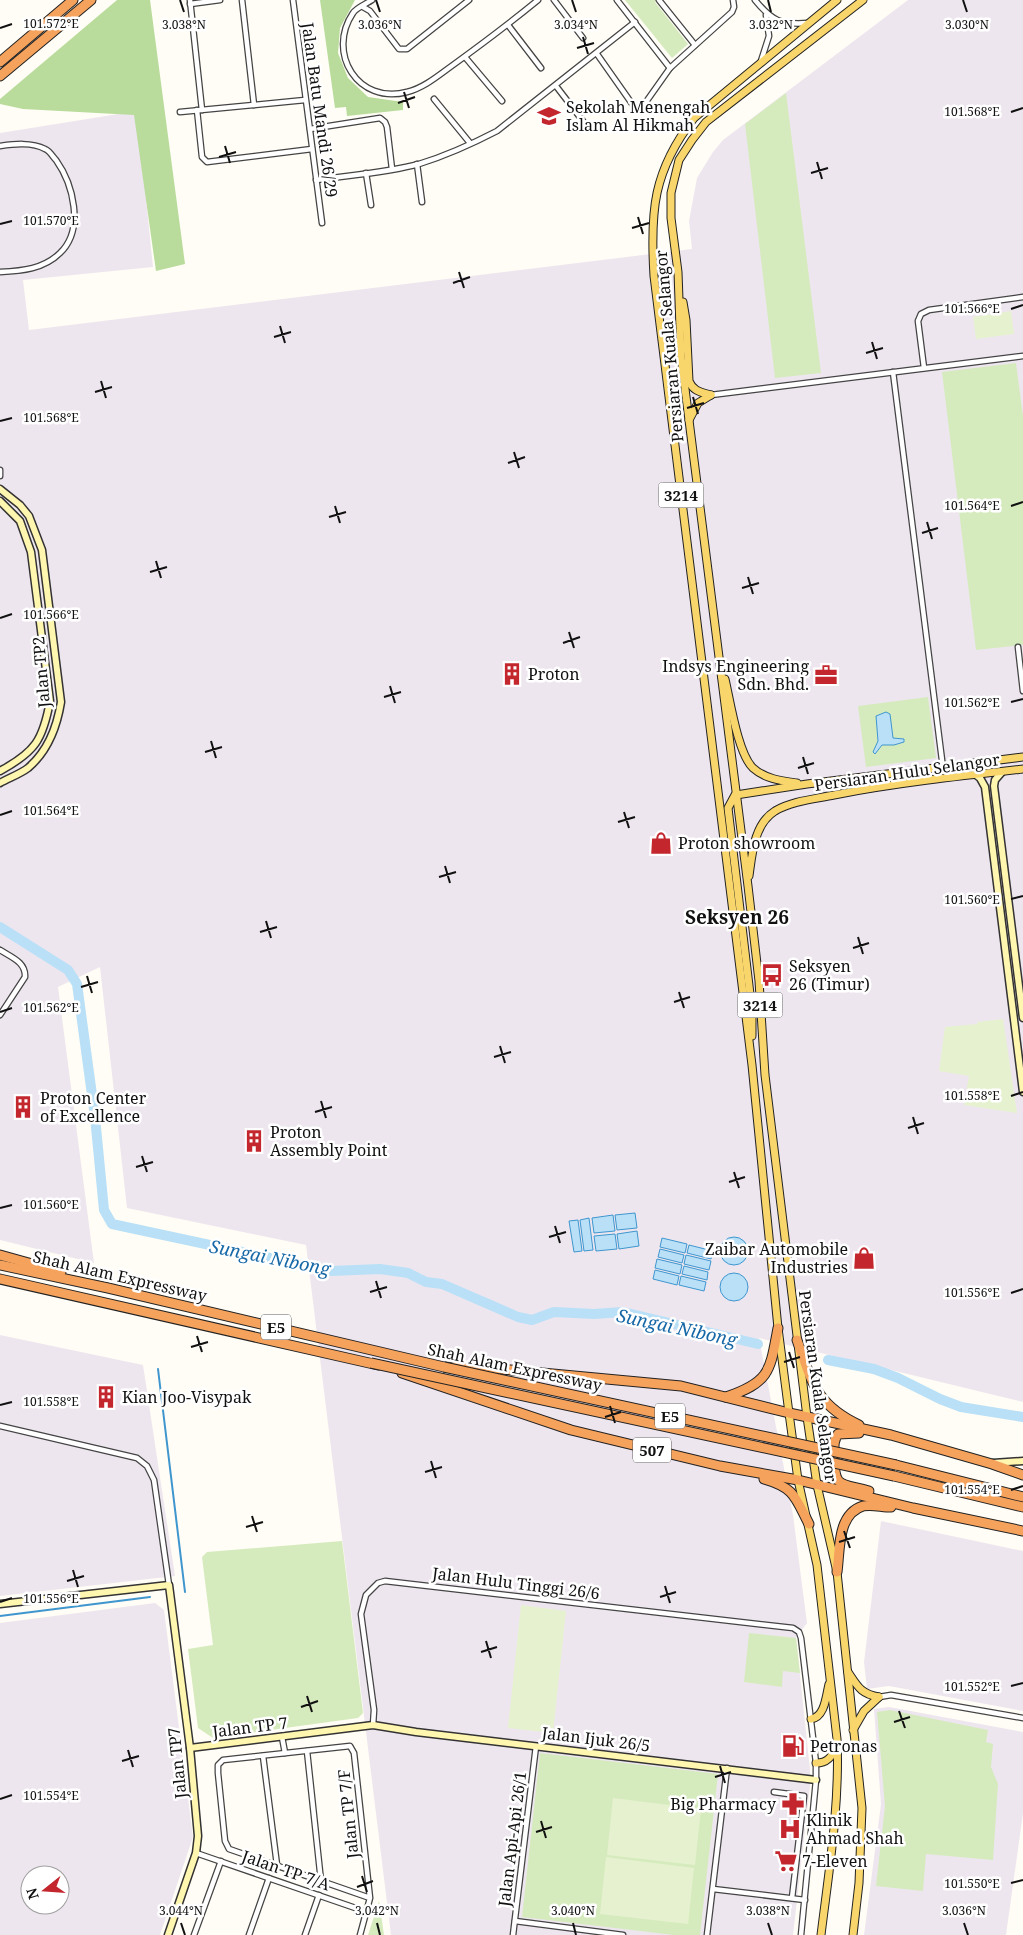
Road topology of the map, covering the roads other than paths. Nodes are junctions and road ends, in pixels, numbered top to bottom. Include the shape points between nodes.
1 (73, 0) edge
2 (91, 0) edge
3 (220, 0) edge
4 (242, 0) edge
5 (293, 0) edge
6 (372, 0) edge
7 (469, 0) edge
8 (538, 0) edge
9 (554, 0) edge
10 (617, 0) edge
11 (659, 0) edge
12 (733, 0) edge
13 (754, 0) edge
14 (837, 0) edge
15 (863, 0) edge
16 (190, 2) edge
17 (363, 7) junction
18 (766, 14) junction
19 (635, 22) junction
20 (808, 23) junction
21 (508, 25) junction
22 (583, 38) dead end
23 (695, 45) junction
24 (597, 54) junction
25 (464, 57) junction
26 (0, 62) edge
27 (760, 63) junction
28 (541, 68) dead end
29 (670, 68) junction
30 (0, 76) edge
31 (556, 86) junction
32 (434, 99) dead end
33 (305, 100) junction
34 (502, 101) dead end
35 (254, 105) junction
36 (200, 110) junction
37 (180, 112) dead end
38 (310, 129) junction
39 (589, 129) dead end
40 (470, 143) junction
41 (0, 146) edge
42 (312, 149) junction
43 (417, 164) junction
44 (392, 169) junction
45 (366, 173) junction
46 (316, 180) junction
47 (422, 202) dead end
48 (371, 205) dead end
49 (322, 223) dead end
50 (0, 272) edge
51 (678, 272) junction
52 (1023, 297) edge
53 (1023, 356) edge
54 (924, 368) junction
55 (894, 372) junction
56 (711, 395) junction
57 (688, 422) junction
58 (0, 470) edge
59 (0, 476) edge
60 (0, 488) edge
61 (0, 501) edge
62 (717, 647) junction
63 (1018, 647) dead end
64 (1023, 691) edge
65 (1023, 757) edge
66 (943, 768) junction
67 (1023, 769) edge
68 (0, 771) edge
69 (1002, 772) junction
70 (976, 775) junction
71 (0, 783) edge
72 (807, 784) junction
73 (736, 795) junction
74 (748, 886) junction
75 (0, 950) edge
76 (0, 1015) edge
77 (1023, 1018) edge
78 (752, 1065) junction
79 (1022, 1074) edge
80 (1023, 1092) edge
81 (0, 1255) edge
82 (0, 1265) edge
83 (0, 1279) edge
84 (108, 1288) junction
85 (778, 1328) junction
86 (797, 1340) junction
87 (371, 1363) junction
88 (444, 1367) junction
89 (726, 1397) junction
90 (789, 1413) junction
91 (807, 1417) junction
92 (0, 1426) edge
93 (873, 1432) junction
94 (891, 1435) junction
95 (1023, 1461) edge
96 (992, 1464) junction
97 (720, 1466) junction
98 (1023, 1476) edge
99 (798, 1480) junction
100 (817, 1485) junction
101 (1023, 1497) edge
102 (1023, 1507) edge
103 (913, 1508) junction
104 (809, 1524) junction
105 (1023, 1531) edge
106 (837, 1572) junction
107 (169, 1585) junction
108 (0, 1604) edge
109 (847, 1671) junction
110 (830, 1677) junction
111 (879, 1697) junction
112 (1023, 1718) edge
113 (811, 1719) junction
114 (373, 1725) junction
115 (854, 1730) junction
116 (282, 1737) junction
117 (837, 1739) junction
118 (536, 1746) junction
119 (190, 1748) junction
120 (307, 1751) junction
121 (285, 1753) junction
122 (263, 1756) junction
123 (816, 1763) junction
124 (727, 1768) junction
125 (816, 1780) junction
126 (774, 1792) dead end
127 (196, 1853) junction
128 (221, 1861) junction
129 (277, 1866) junction
130 (270, 1878) junction
131 (321, 1881) junction
132 (712, 1889) junction
133 (319, 1895) junction
134 (370, 1898) junction
135 (792, 1898) junction
136 (805, 1900) junction
137 (367, 1912) junction
138 (515, 1921) junction
139 (168, 1935) edge
140 (194, 1935) edge
141 (249, 1935) edge
142 (305, 1935) edge
143 (360, 1935) edge
144 (513, 1935) edge
145 (623, 1935) edge
146 (707, 1935) edge
147 (801, 1935) edge
148 (821, 1935) edge
149 (853, 1935) edge

1 - 26 highway
2 - 30 highway
3 - 16 street
4 - 35 street
5 - 33 street, Jalan Batu Mandi 26/29
6 - 17 street
7 - 17 street via 403,50
8 - 21 street
9 - 22 street
10 - 19 street
11 - 23 street
12 - 23 street via 732,12
13 - 18 street
14 - 20 main road, Persiaran Kuala Selangor / 3214
15 - 51 main road, Persiaran Kuala Selangor / 3214 via 706,122 692,140 679,160 671,193
16 - 36 street
17 - 25 street via 354,11 346,26 343,49 355,78 376,93 390,95 409,91
18 - 20 street via 782,22
18 - 27 street via 769,36
19 - 24 street
19 - 29 street
20 - 27 main road, Persiaran Kuala Selangor / 3214
21 - 25 street
21 - 28 street
23 - 29 street
24 - 29 street via 638,110
24 - 31 street
25 - 34 street
27 - 78 main road, Persiaran Kuala Selangor / 3214 via 694,118 678,138 657,186 652,219 662,347
31 - 39 street
31 - 40 street via 497,131
32 - 40 street
33 - 35 street
33 - 38 street, Jalan Batu Mandi 26/29
35 - 36 street
36 - 37 street
36 - 42 street via 202,157 207,162
38 - 42 street, Jalan Batu Mandi 26/29
38 - 44 street via 380,118 387,128
40 - 43 street
41 - 50 street via 21,144 46,149 63,170 72,191 74,218 71,235 61,252 37,268
42 - 46 street, Jalan Batu Mandi 26/29
43 - 44 street
43 - 47 street
44 - 45 street
45 - 46 street
45 - 48 street
46 - 49 street, Jalan Batu Mandi 26/29
51 - 56 main road via 686,320 689,381 696,390
51 - 57 main road, Persiaran Kuala Selangor / 3214 via 681,357
52 - 54 street via 929,310 921,314 918,321
53 - 54 street
54 - 55 street
55 - 56 street
55 - 66 street
56 - 57 main road via 698,403
57 - 62 main road, Persiaran Kuala Selangor / 3214
58 - 59 street
60 - 71 street, Jalan TP2 via 28,516 42,550 60,702 50,742 28,768
61 - 68 street, Jalan TP2 via 20,521 32,552 50,701 46,724 36,745 21,760
62 - 72 main road via 743,752 752,767 766,776
62 - 73 main road, Persiaran Kuala Selangor / 3214
63 - 64 street
65 - 66 main road, Persiaran Hulu Selangor
66 - 72 main road, Persiaran Hulu Selangor
67 - 69 main road, Persiaran Hulu Selangor
69 - 70 main road, Persiaran Hulu Selangor
69 - 77 street via 994,786
70 - 74 main road, Persiaran Hulu Selangor via 866,789 796,803 775,811 757,833
70 - 79 street via 985,788
72 - 73 main road, Persiaran Hulu Selangor
73 - 74 main road, Persiaran Kuala Selangor / 3214
73 - 78 main road via 728,808 752,1011
74 - 86 main road, Persiaran Kuala Selangor / 3214 via 766,1084
75 - 76 street via 22,964 25,977
78 - 85 main road, Persiaran Kuala Selangor / 3214
79 - 80 street
81 - 84 highway
82 - 84 highway, Shah Alam Expressway / E5
83 - 87 highway, Shah Alam Expressway / E5
84 - 88 highway, Shah Alam Expressway / E5
85 - 89 highway via 772,1362 764,1376 752,1387
85 - 90 main road, Persiaran Kuala Selangor / 3214
86 - 91 main road, Persiaran Kuala Selangor / 3214
86 - 93 highway via 816,1389 826,1404 840,1416
87 - 97 highway, 507 via 571,1430
87 - 102 highway, Shah Alam Expressway / E5, bridge
88 - 89 highway via 616,1379 681,1386
88 - 101 highway, Shah Alam Expressway / E5, bridge via 896,1465
89 - 90 highway
90 - 91 highway
90 - 99 main road, Persiaran Kuala Selangor / 3214
91 - 93 highway
91 - 100 main road, Persiaran Kuala Selangor / 3214
92 - 107 street, Jalan TP7 via 137,1458 147,1466 154,1480
93 - 94 highway
94 - 96 highway
94 - 103 highway via 838,1434 834,1440 834,1475 842,1484 900,1500
95 - 96 street
96 - 98 highway
97 - 99 highway, 507
97 - 104 highway via 781,1484 794,1496
99 - 100 highway, 507
99 - 104 main road, Persiaran Kuala Selangor / 3214
100 - 103 highway, 507
100 - 106 main road, Persiaran Kuala Selangor / 3214
103 - 105 highway, 507
103 - 106 highway via 865,1505 855,1510 847,1517 843,1529
104 - 110 main road, Persiaran Kuala Selangor
106 - 109 main road, Persiaran Kuala Selangor
107 - 108 street
107 - 119 street, Jalan TP7
109 - 111 main road via 861,1691 868,1696
109 - 115 main road, Persiaran Kuala Selangor
110 - 113 main road via 821,1713
110 - 117 main road, Persiaran Kuala Selangor
111 - 112 street via 891,1695
111 - 115 main road via 864,1711
113 - 114 street, Jalan Hulu Tinggi 26/6 via 802,1638 793,1628 385,1581 378,1583 366,1595 361,1614 374,1710
113 - 123 street
114 - 116 street, Jalan TP 7
114 - 118 street, Jalan Ijuk 26/5
115 - 149 main road, Persiaran Kuala Selangor via 862,1808
116 - 119 street, Jalan TP 7
116 - 121 street
117 - 123 main road via 834,1752 828,1759
117 - 148 main road, Persiaran Kuala Selangor via 832,1847
118 - 124 street, Jalan Ijuk 26/5
118 - 138 street, Jalan Api-Api 26/1
119 - 127 street, Jalan TP7 via 198,1836
120 - 121 street
120 - 131 street
120 - 134 street, Jalan TP 7/F via 348,1745 354,1753
121 - 122 street
122 - 129 street
122 - 129 street via 222,1760 218,1765 225,1841 229,1849
123 - 125 street
124 - 125 street, Jalan Ijuk 26/5
124 - 132 street
125 - 136 street
126 - 135 street via 804,1796
127 - 128 street, Jalan TP 7/A
127 - 139 street, Jalan TP7
128 - 130 street, Jalan TP 7/A
128 - 140 street
129 - 131 street
130 - 133 street, Jalan TP 7/A
130 - 141 street
131 - 134 street
132 - 135 street
132 - 146 street
133 - 137 street, Jalan TP 7/A
133 - 142 street
134 - 137 street, Jalan TP 7/F
135 - 136 street
136 - 147 street
137 - 143 street, Jalan TP 7/F
138 - 144 street, Jalan Api-Api 26/1
138 - 145 street

